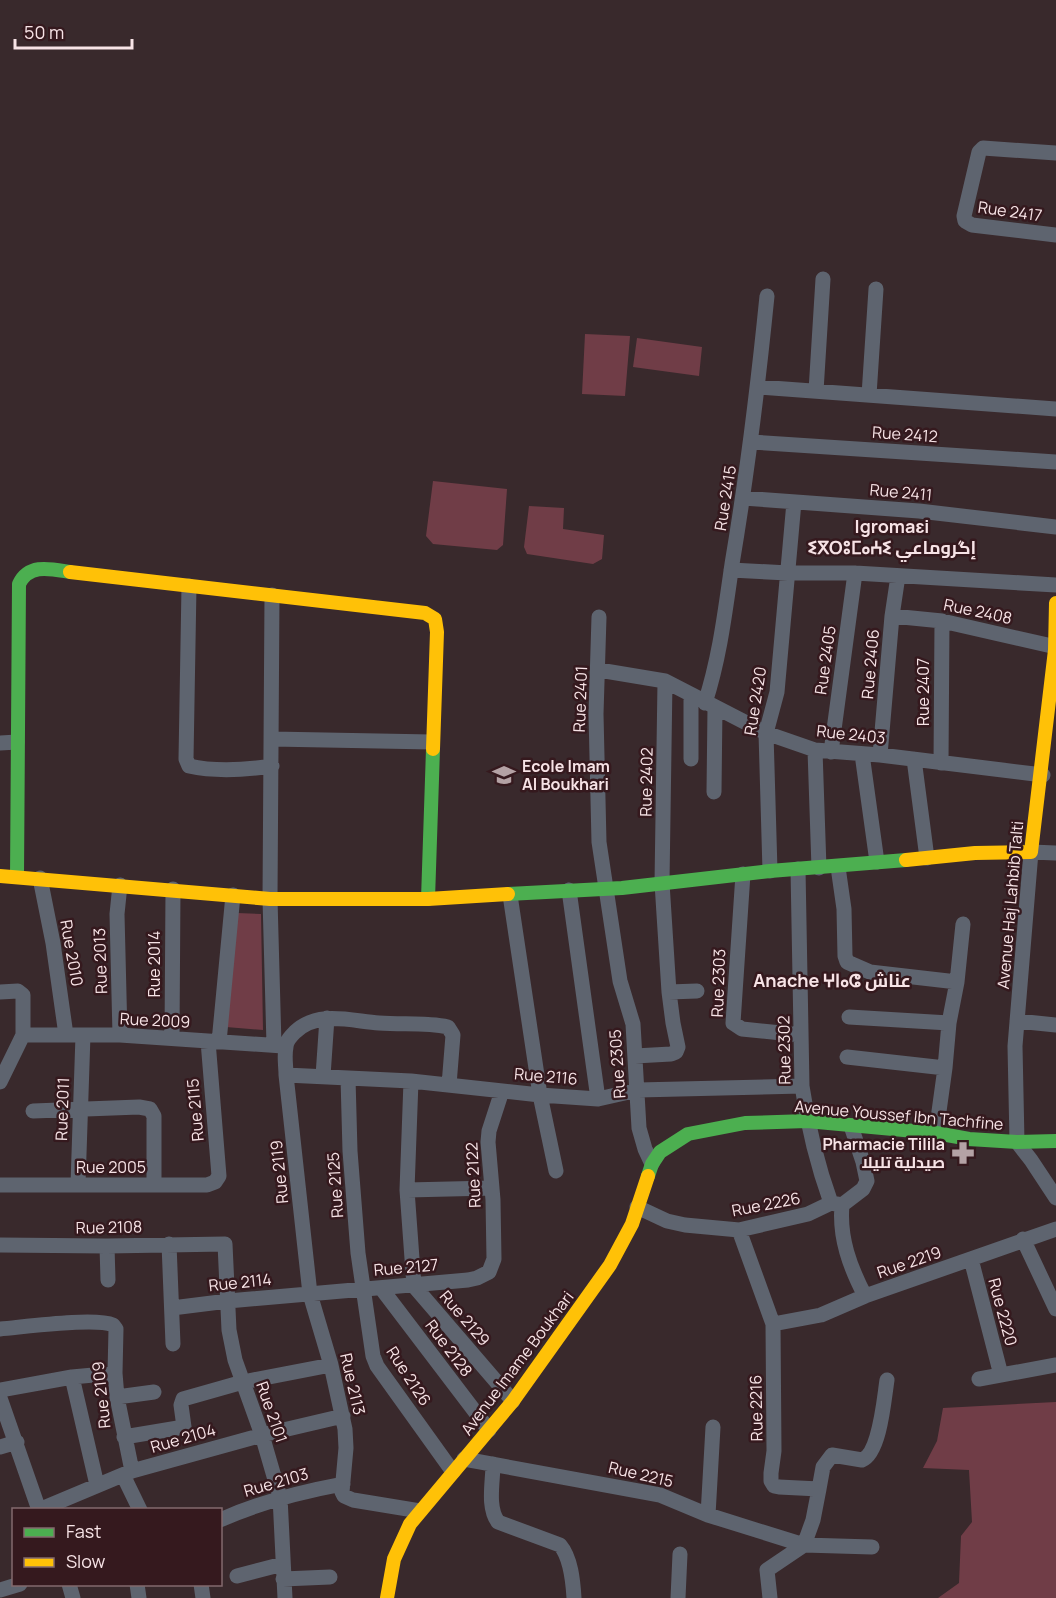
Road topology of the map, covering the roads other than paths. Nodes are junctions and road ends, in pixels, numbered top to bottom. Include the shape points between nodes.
1 (1056, 153) edge
2 (1056, 235) edge
3 (823, 279) dead end
4 (876, 289) dead end
5 (767, 296) dead end
6 (758, 387) junction
7 (816, 391) junction
8 (869, 395) junction
9 (1056, 409) edge
10 (751, 442) junction
11 (1056, 462) edge
12 (743, 498) junction
13 (794, 502) junction
14 (1056, 527) edge
15 (732, 570) junction
16 (788, 573) junction
17 (855, 573) junction
18 (898, 576) junction
19 (1056, 585) edge
20 (189, 586) junction
21 (272, 596) junction
22 (1056, 604) edge
23 (892, 616) junction
24 (599, 617) dead end
25 (942, 621) junction
26 (1055, 647) edge
27 (599, 670) junction
28 (665, 681) junction
29 (691, 694) junction
30 (710, 705) junction
31 (766, 733) junction
32 (1051, 734) edge
33 (272, 739) junction
34 (17, 742) junction
35 (432, 742) junction
36 (0, 743) edge
37 (815, 750) junction
38 (831, 752) junction
39 (862, 754) junction
40 (880, 755) junction
41 (691, 759) dead end
42 (914, 759) junction
43 (940, 764) junction
44 (272, 766) junction
45 (1042, 775) junction
46 (714, 792) dead end
47 (1031, 852) junction
48 (1056, 853) edge
49 (927, 858) junction
50 (877, 862) junction
51 (838, 867) junction
52 (819, 868) junction
53 (798, 870) junction
54 (770, 871) junction
55 (743, 874) junction
56 (0, 876) edge
57 (17, 877) junction
58 (40, 878) junction
59 (662, 884) junction
60 (120, 885) junction
61 (605, 889) junction
62 (173, 890) junction
63 (569, 890) junction
64 (232, 895) junction
65 (510, 895) junction
66 (270, 899) junction
67 (428, 899) junction
68 (963, 924) dead end
69 (957, 982) junction
70 (697, 991) dead end
71 (0, 992) edge
72 (669, 992) junction
73 (849, 1017) dead end
74 (327, 1018) junction
75 (1017, 1021) junction
76 (949, 1023) junction
77 (1056, 1025) edge
78 (23, 1035) junction
79 (66, 1035) junction
80 (83, 1035) junction
81 (120, 1035) junction
82 (801, 1035) junction
83 (172, 1038) junction
84 (214, 1041) junction
85 (280, 1046) junction
86 (635, 1056) junction
87 (847, 1057) dead end
88 (945, 1068) junction
89 (286, 1075) junction
90 (323, 1076) junction
91 (348, 1078) junction
92 (411, 1081) junction
93 (0, 1082) edge
94 (449, 1085) junction
95 (802, 1086) junction
96 (638, 1090) junction
97 (502, 1091) junction
98 (540, 1095) junction
99 (598, 1099) junction
100 (33, 1111) dead end
101 (79, 1111) junction
102 (807, 1121) junction
103 (851, 1126) junction
104 (936, 1133) junction
105 (1056, 1141) edge
106 (1017, 1142) junction
107 (671, 1144) joint
108 (652, 1164) junction
109 (556, 1171) dead end
110 (219, 1176) joint
111 (78, 1184) junction
112 (0, 1185) edge
113 (154, 1185) junction
114 (492, 1188) junction
115 (407, 1190) junction
116 (1056, 1198) edge
117 (836, 1204) junction
118 (637, 1207) junction
119 (1056, 1229) edge
120 (739, 1230) junction
121 (1023, 1239) junction
122 (219, 1242) joint
123 (169, 1244) junction
124 (0, 1245) edge
125 (107, 1246) junction
126 (494, 1259) joint
127 (971, 1259) junction
128 (108, 1280) dead end
129 (414, 1286) junction
130 (381, 1288) junction
131 (363, 1289) junction
132 (310, 1294) junction
133 (865, 1296) junction
134 (228, 1301) junction
135 (172, 1308) junction
136 (1056, 1309) edge
137 (773, 1324) junction
138 (0, 1329) edge
139 (173, 1344) dead end
140 (331, 1365) junction
141 (1056, 1365) edge
142 (115, 1373) junction
143 (1001, 1375) junction
144 (72, 1377) junction
145 (979, 1379) dead end
146 (887, 1380) dead end
147 (243, 1382) junction
148 (0, 1390) edge
149 (154, 1392) dead end
150 (117, 1397) junction
151 (0, 1398) edge
152 (513, 1401) junction
153 (343, 1416) junction
154 (713, 1427) dead end
155 (489, 1430) junction
156 (262, 1435) junction
157 (124, 1437) junction
158 (16, 1442) junction
159 (0, 1447) edge
160 (464, 1460) junction
161 (493, 1464) junction
162 (453, 1472) junction
163 (128, 1473) junction
164 (343, 1484) junction
165 (97, 1485) junction
166 (819, 1489) junction
167 (280, 1497) junction
168 (39, 1508) edge
169 (41, 1508) edge
170 (140, 1508) edge
171 (420, 1511) junction
172 (708, 1515) junction
173 (222, 1519) edge
174 (804, 1545) junction
175 (872, 1547) dead end
176 (680, 1554) dead end
177 (283, 1571) junction
178 (237, 1576) dead end
179 (330, 1577) dead end
180 (285, 1598) edge
181 (387, 1598) edge
182 (574, 1598) edge
183 (678, 1598) edge
184 (770, 1598) edge

1 - 2 street, Rue 2417 via 983,148 964,216 972,225
3 - 7 street
4 - 8 street
5 - 6 street, Rue 2415
6 - 7 street
6 - 10 street, Rue 2415
7 - 8 street
8 - 9 street
10 - 11 street, Rue 2412
10 - 12 street, Rue 2415
12 - 13 street, Rue 2411
12 - 15 street, Rue 2415
13 - 14 street, Rue 2411
13 - 16 street, Rue 2420
15 - 16 street
15 - 30 street, Rue 2415
16 - 17 street
16 - 31 street, Rue 2420 via 777,692
17 - 18 street
17 - 38 street, Rue 2405
18 - 19 street
18 - 23 street, Rue 2406
20 - 21 street
20 - 34 street via 39,568 23,576 19,584
20 - 44 street via 189,766
21 - 33 street, Rue 2119
21 - 35 street via 425,613 435,619
22 - 26 street, Avenue Haj Lahbib Talti
23 - 25 street, Rue 2408
23 - 40 street, Rue 2406
24 - 27 street, Rue 2401
25 - 26 street, Rue 2408
25 - 43 street, Rue 2407
26 - 32 street, Avenue Haj Lahbib Talti
27 - 28 street, Rue 2403
27 - 61 street, Rue 2401 via 597,804
28 - 29 street, Rue 2403
28 - 59 street, Rue 2402
29 - 30 street, Rue 2403
29 - 41 street
30 - 31 street, Rue 2403
30 - 46 street, Rue 2415
31 - 37 street, Rue 2403
31 - 54 street, Rue 2420
32 - 45 street, Avenue Haj Lahbib Talti
33 - 35 street
33 - 44 street, Rue 2119
34 - 36 street
34 - 57 street
35 - 67 street
37 - 38 street, Rue 2403
37 - 52 street
38 - 39 street, Rue 2403
39 - 40 street, Rue 2403
39 - 50 street
40 - 42 street, Rue 2403
42 - 43 street, Rue 2403
42 - 49 street
43 - 45 street, Rue 2403
44 - 66 street, Rue 2119
45 - 47 street, Avenue Haj Lahbib Talti
47 - 48 street
47 - 49 street
47 - 75 street, Avenue Haj Lahbib Talti
49 - 50 street
50 - 51 street
51 - 52 street
51 - 69 street via 848,962 870,972
52 - 53 street
53 - 54 street
53 - 82 street, Rue 2302
54 - 55 street
55 - 59 street
55 - 82 street, Rue 2303 via 733,1023 742,1029
56 - 57 street
57 - 58 street
58 - 60 street
58 - 79 street, Rue 2010
59 - 61 street
59 - 72 street, Rue 2402
60 - 62 street
60 - 81 street, Rue 2013
61 - 63 street
61 - 86 street, Rue 2305 via 620,981 633,1024
62 - 64 street
62 - 83 street, Rue 2014
63 - 65 street
63 - 99 street
64 - 66 street
64 - 84 street, Rue 2115
65 - 67 street
65 - 98 street
66 - 67 street
66 - 85 street, Rue 2119
68 - 69 street
69 - 76 street
70 - 72 street
71 - 78 street via 22,993
72 - 86 street, Rue 2402 via 677,1051
73 - 76 street
74 - 85 street via 297,1030
74 - 90 street
74 - 94 street via 448,1027 453,1035
75 - 77 street
75 - 106 street, Avenue Haj Lahbib Talti
76 - 88 street
78 - 79 street, Rue 2009
78 - 93 street
79 - 80 street, Rue 2009
80 - 81 street, Rue 2009
80 - 101 street, Rue 2011
81 - 83 street, Rue 2009
82 - 95 street, Rue 2302
83 - 84 street, Rue 2009
84 - 85 street, Rue 2009
84 - 110 street, Rue 2115
85 - 89 street, Rue 2119
86 - 96 street, Rue 2305
87 - 88 street
88 - 104 street
89 - 90 street, Rue 2116
89 - 132 street, Rue 2119
90 - 91 street, Rue 2116
91 - 92 street, Rue 2116
91 - 131 street, Rue 2125 via 350,1151
92 - 94 street, Rue 2116
92 - 115 street
94 - 97 street, Rue 2116
95 - 96 street, Rue 2116
95 - 102 street, Rue 2302
96 - 99 street, Rue 2116
96 - 108 street, Rue 2305 via 639,1128
97 - 98 street, Rue 2116
97 - 114 street, Rue 2122 via 489,1131
98 - 99 street, Rue 2116
98 - 109 street
100 - 101 street
101 - 111 street, Rue 2011
101 - 113 street via 150,1109 154,1116
102 - 103 street, Avenue Youssef Ibn Tachfine
102 - 107 street, Avenue Youssef Ibn Tachfine via 745,1123 708,1129
102 - 117 street, Rue 2302 via 816,1160
103 - 104 street, Avenue Youssef Ibn Tachfine
103 - 117 street, Rue 2226 via 867,1181 863,1189
104 - 106 street, Avenue Youssef Ibn Tachfine
105 - 106 street, Avenue Youssef Ibn Tachfine
106 - 116 street
107 - 108 street, Avenue Imame Boukhari
108 - 118 street, Avenue Imame Boukhari
110 - 113 street, Rue 2005 via 207,1185
111 - 112 street, Rue 2005
111 - 113 street, Rue 2005
114 - 115 street
114 - 126 street, Rue 2122
115 - 129 street
117 - 120 street, Rue 2226
117 - 133 street, Rue 2302 via 854,1275
118 - 120 street, Rue 2226 via 684,1225
118 - 152 street, Avenue Imame Boukhari via 610,1265
119 - 121 street, Rue 2219
120 - 137 street, Rue 2216
121 - 127 street, Rue 2219
121 - 136 street
122 - 123 street, Rue 2108
122 - 134 street, Rue 2101 via 226,1247
123 - 125 street, Rue 2108
123 - 135 street
124 - 125 street, Rue 2108
125 - 128 street
126 - 129 street, Rue 2127 via 489,1272 477,1278
127 - 133 street, Rue 2219
127 - 143 street, Rue 2220
129 - 130 street, Rue 2127
129 - 152 street, Rue 2129
130 - 131 street, Rue 2127
130 - 155 street, Rue 2128
131 - 132 street, Rue 2127
131 - 162 street, Rue 2126 via 370,1346 377,1366
132 - 134 street, Rue 2114
132 - 140 street, Rue 2113
133 - 137 street, Rue 2219 via 821,1315
134 - 135 street, Rue 2114
134 - 147 street, Rue 2101 via 229,1330
135 - 139 street
137 - 166 street, Rue 2216 via 771,1481 779,1487
138 - 142 street, Rue 2109 via 104,1322 113,1325
140 - 147 street
140 - 153 street, Rue 2113
141 - 143 street
142 - 144 street
142 - 150 street, Rue 2109
143 - 145 street
144 - 148 street
144 - 165 street
146 - 166 street via 870,1455 862,1460 832,1455 823,1467
147 - 156 street, Rue 2101
147 - 157 street via 183,1399 185,1425 181,1429
149 - 150 street
150 - 157 street, Rue 2109
151 - 158 street
152 - 155 street, Avenue Imame Boukhari
153 - 156 street, Rue 2104
153 - 164 street, Rue 2113
154 - 172 street
155 - 160 street, Avenue Imame Boukhari
156 - 163 street, Rue 2104
156 - 167 street, Rue 2101
157 - 163 street, Rue 2109
158 - 159 street
158 - 168 street
160 - 161 street, Rue 2215
160 - 162 street, Avenue Imame Boukhari
161 - 172 street, Rue 2215 via 660,1495
161 - 182 street via 492,1509 496,1519 560,1545 565,1551
162 - 171 street, Avenue Imame Boukhari
163 - 165 street, Rue 2104
163 - 170 street, Rue 2109
164 - 167 street, Rue 2103
164 - 171 street via 344,1496 353,1500
165 - 169 street, Rue 2104
166 - 174 street
167 - 173 street, Rue 2103
167 - 177 street, Rue 2101
171 - 181 street, Avenue Imame Boukhari via 401,1539
172 - 174 street, Rue 2215
174 - 175 street, Rue 2215
174 - 184 street via 766,1570
176 - 183 street
177 - 178 street
177 - 179 street
177 - 180 street, Rue 2101

